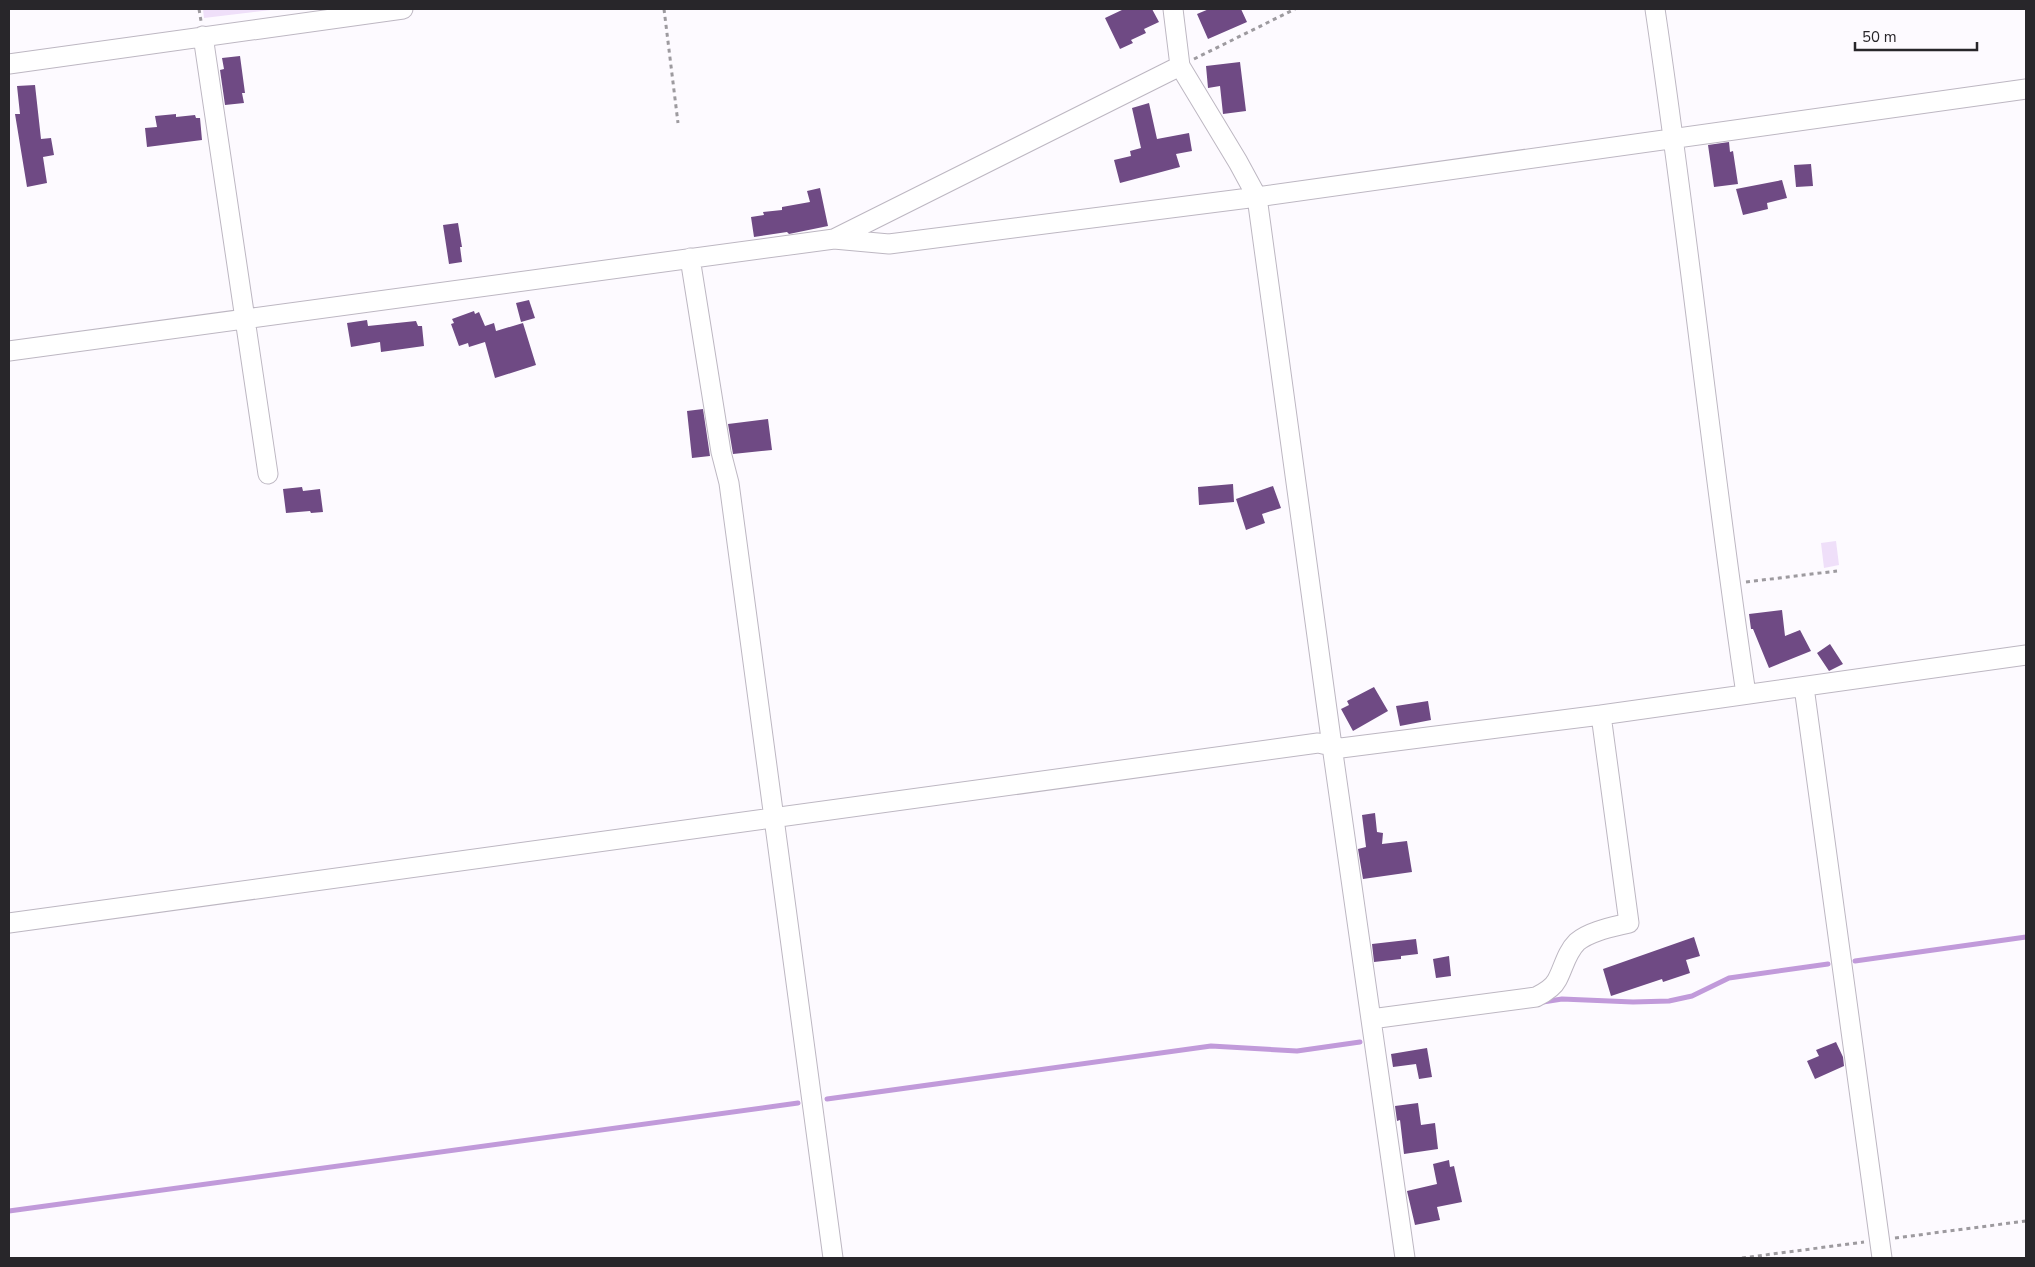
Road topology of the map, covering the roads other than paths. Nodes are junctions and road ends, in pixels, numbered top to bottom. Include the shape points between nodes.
1 (403, 9) edge
2 (1173, 9) edge
3 (1655, 9) edge
4 (203, 36) junction
5 (9, 64) edge
6 (1180, 66) junction
7 (2026, 89) edge
8 (1675, 139) junction
9 (1257, 197) junction
10 (834, 239) junction
11 (690, 258) junction
12 (244, 320) junction
13 (9, 351) edge
14 (268, 474) dead end
15 (2026, 655) edge
16 (1804, 686) junction
17 (1746, 694) junction
18 (1601, 715) junction
19 (1332, 746) junction
20 (775, 818) junction
21 (9, 923) edge
22 (1371, 1019) junction
23 (833, 1258) edge
24 (1405, 1258) edge
25 (1882, 1258) edge

1 - 4 street
2 - 6 street
3 - 8 street
4 - 5 street
4 - 12 street
6 - 9 street
6 - 10 street
7 - 8 street
8 - 9 street
8 - 17 street
9 - 10 street via 889,244
9 - 19 street
10 - 11 street
11 - 12 street
11 - 20 street via 721,452 729,483
12 - 13 street
12 - 14 street
15 - 16 street
16 - 17 street
16 - 25 street
17 - 18 street
18 - 19 street via 1341,748
18 - 22 street via 1629,923 1607,928 1578,941 1564,960 1557,981 1536,997
19 - 20 street via 1318,742
19 - 22 street
20 - 21 street
20 - 23 street
22 - 24 street

